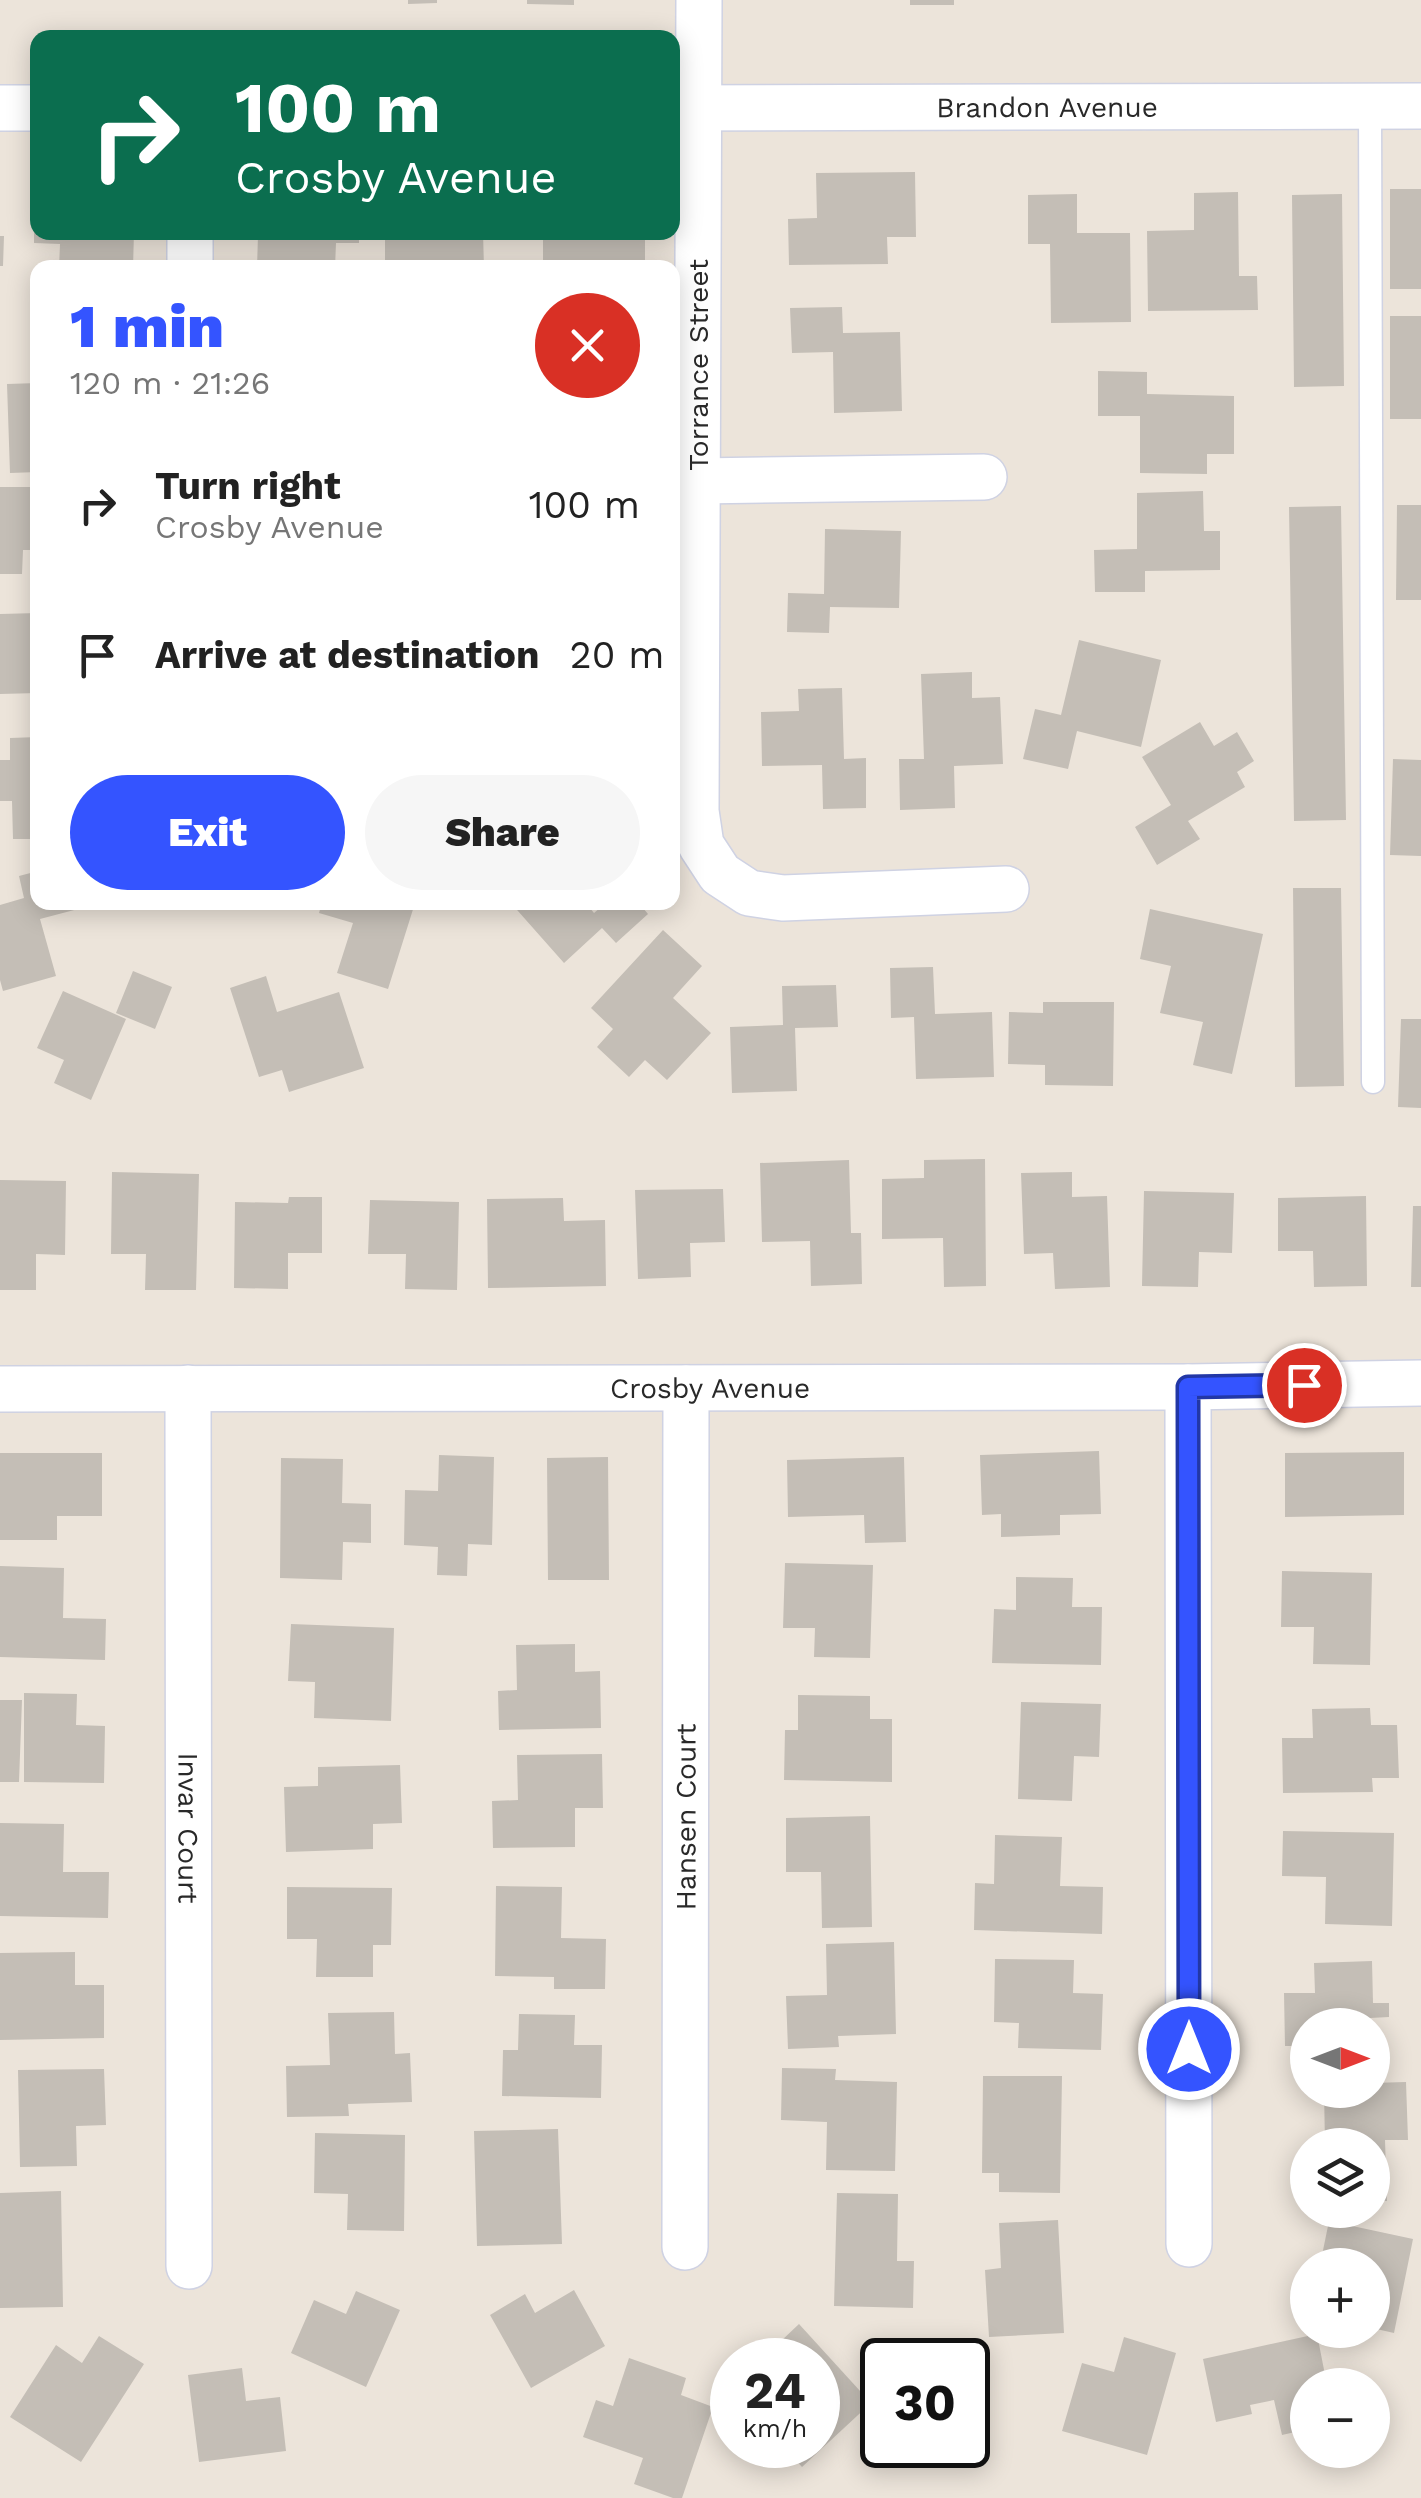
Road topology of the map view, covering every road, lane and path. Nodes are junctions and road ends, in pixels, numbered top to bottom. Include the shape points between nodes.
1 (699, 0) edge
2 (1421, 106) edge
3 (1370, 107) junction
4 (0, 108) edge
5 (30, 108) edge
6 (686, 108) edge
7 (984, 477) dead end
8 (698, 481) junction
9 (1006, 889) dead end
10 (1373, 1082) dead end
11 (1421, 1382) edge
12 (1188, 1387) junction
13 (188, 1388) junction
14 (686, 1388) junction
15 (0, 1389) edge
16 (1189, 2244) dead end
17 (685, 2247) dead end
18 (189, 2266) dead end

1 - 6 street, Torrance Street
2 - 3 street, Brandon Avenue
3 - 6 street, Brandon Avenue
3 - 10 lane
4 - 5 street
6 - 8 street, Torrance Street
7 - 8 street
8 - 9 street, Torrance Street via 696,810 700,845 720,874 749,893 783,898
11 - 12 street, Crosby Avenue
12 - 14 street, Crosby Avenue
12 - 16 street
13 - 14 street, Crosby Avenue
13 - 15 street, Crosby Avenue
13 - 18 street, Invar Court
14 - 17 street, Hansen Court

